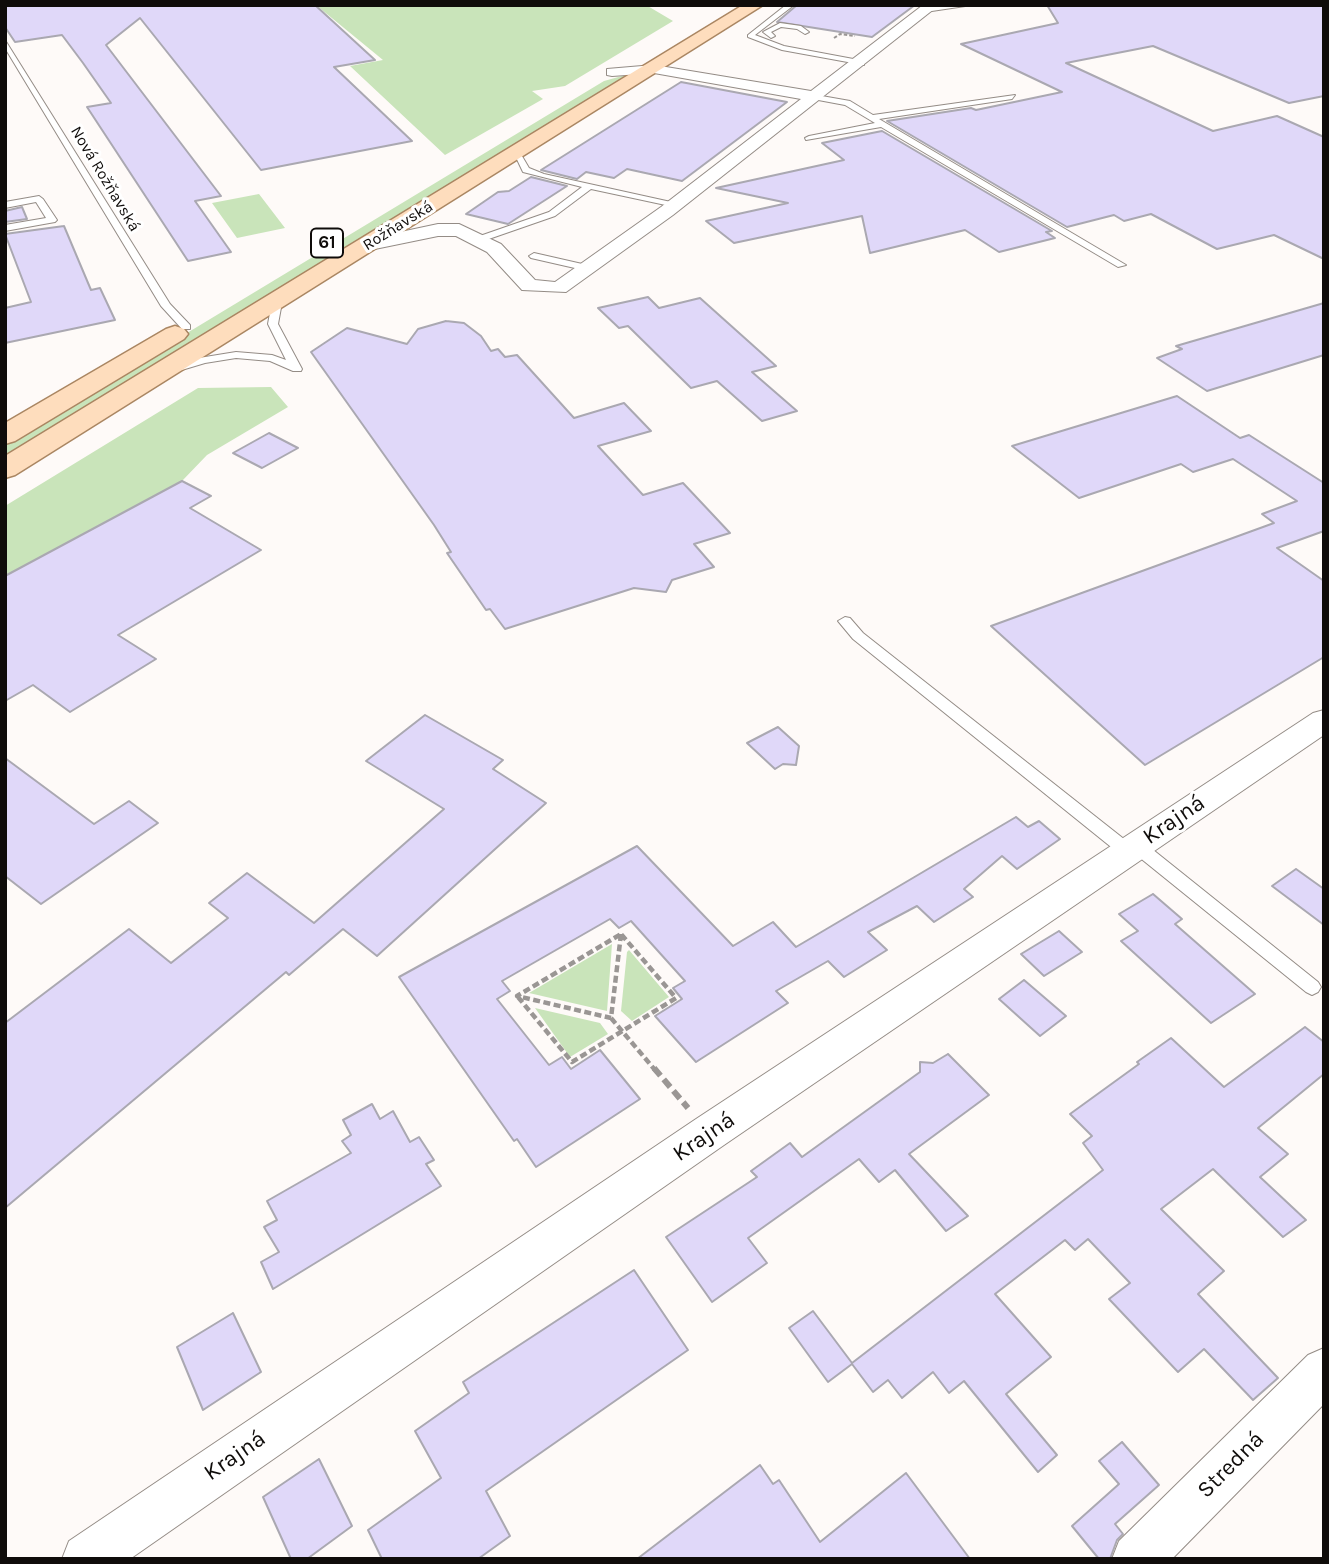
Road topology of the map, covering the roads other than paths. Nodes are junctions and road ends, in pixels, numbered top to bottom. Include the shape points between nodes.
1 (723, 5) edge
2 (755, 5) edge
3 (791, 5) edge
4 (953, 5) edge
5 (969, 5) edge
6 (929, 8) edge
7 (805, 32) dead end
8 (5, 42) edge
9 (782, 48) junction
10 (651, 60) junction
11 (861, 63) junction
12 (816, 97) junction
13 (1012, 97) dead end
14 (873, 117) junction
15 (883, 124) junction
16 (808, 138) dead end
17 (516, 153) junction
18 (588, 187) junction
19 (675, 204) junction
20 (5, 205) edge
21 (5, 228) edge
22 (341, 234) dead end
23 (480, 239) junction
24 (370, 244) junction
25 (534, 256) dead end
26 (1121, 265) dead end
27 (589, 268) junction
28 (277, 302) junction
29 (209, 313) dead end
30 (186, 327) junction
31 (158, 375) junction
32 (5, 435) edge
33 (5, 470) edge
34 (845, 621) dead end
35 (1324, 720) edge
36 (1131, 848) junction
37 (1312, 987) dead end
38 (1324, 1371) edge
39 (87, 1559) edge
40 (1137, 1559) edge

1 - 10 main road, Rožňavská / 61
2 - 10 main road, Rožňavská / 61
3 - 9 lane via 750,36
4 - 5 lane
4 - 6 lane
6 - 11 street
7 - 9 lane via 780,24 768,32
8 - 30 lane, Nová Rožňavská via 166,306
9 - 11 lane
10 - 12 street
10 - 17 main road, Rožňavská / 61
10 - 22 main road, Rožňavská / 61 via 612,72
11 - 12 street
12 - 14 lane via 847,103
12 - 19 street
13 - 14 lane
14 - 15 lane
15 - 16 lane
15 - 26 lane
17 - 18 lane via 526,170
17 - 24 main road, Rožňavská / 61
18 - 19 lane
18 - 23 lane via 552,214
19 - 27 street
20 - 21 lane via 39,199 52,220
23 - 24 street via 459,230 438,230
23 - 27 street via 529,286 559,288
24 - 28 main road, Rožňavská / 61
25 - 27 lane
28 - 31 main road, Rožňavská / 61
28 - 31 lane via 273,324 297,369 272,358 236,355
29 - 30 main road
30 - 32 main road
31 - 33 main road, Rožňavská / 61
34 - 36 lane via 858,636
35 - 36 street, Krajná
36 - 37 lane
36 - 39 street, Krajná
38 - 40 street, Stredná

